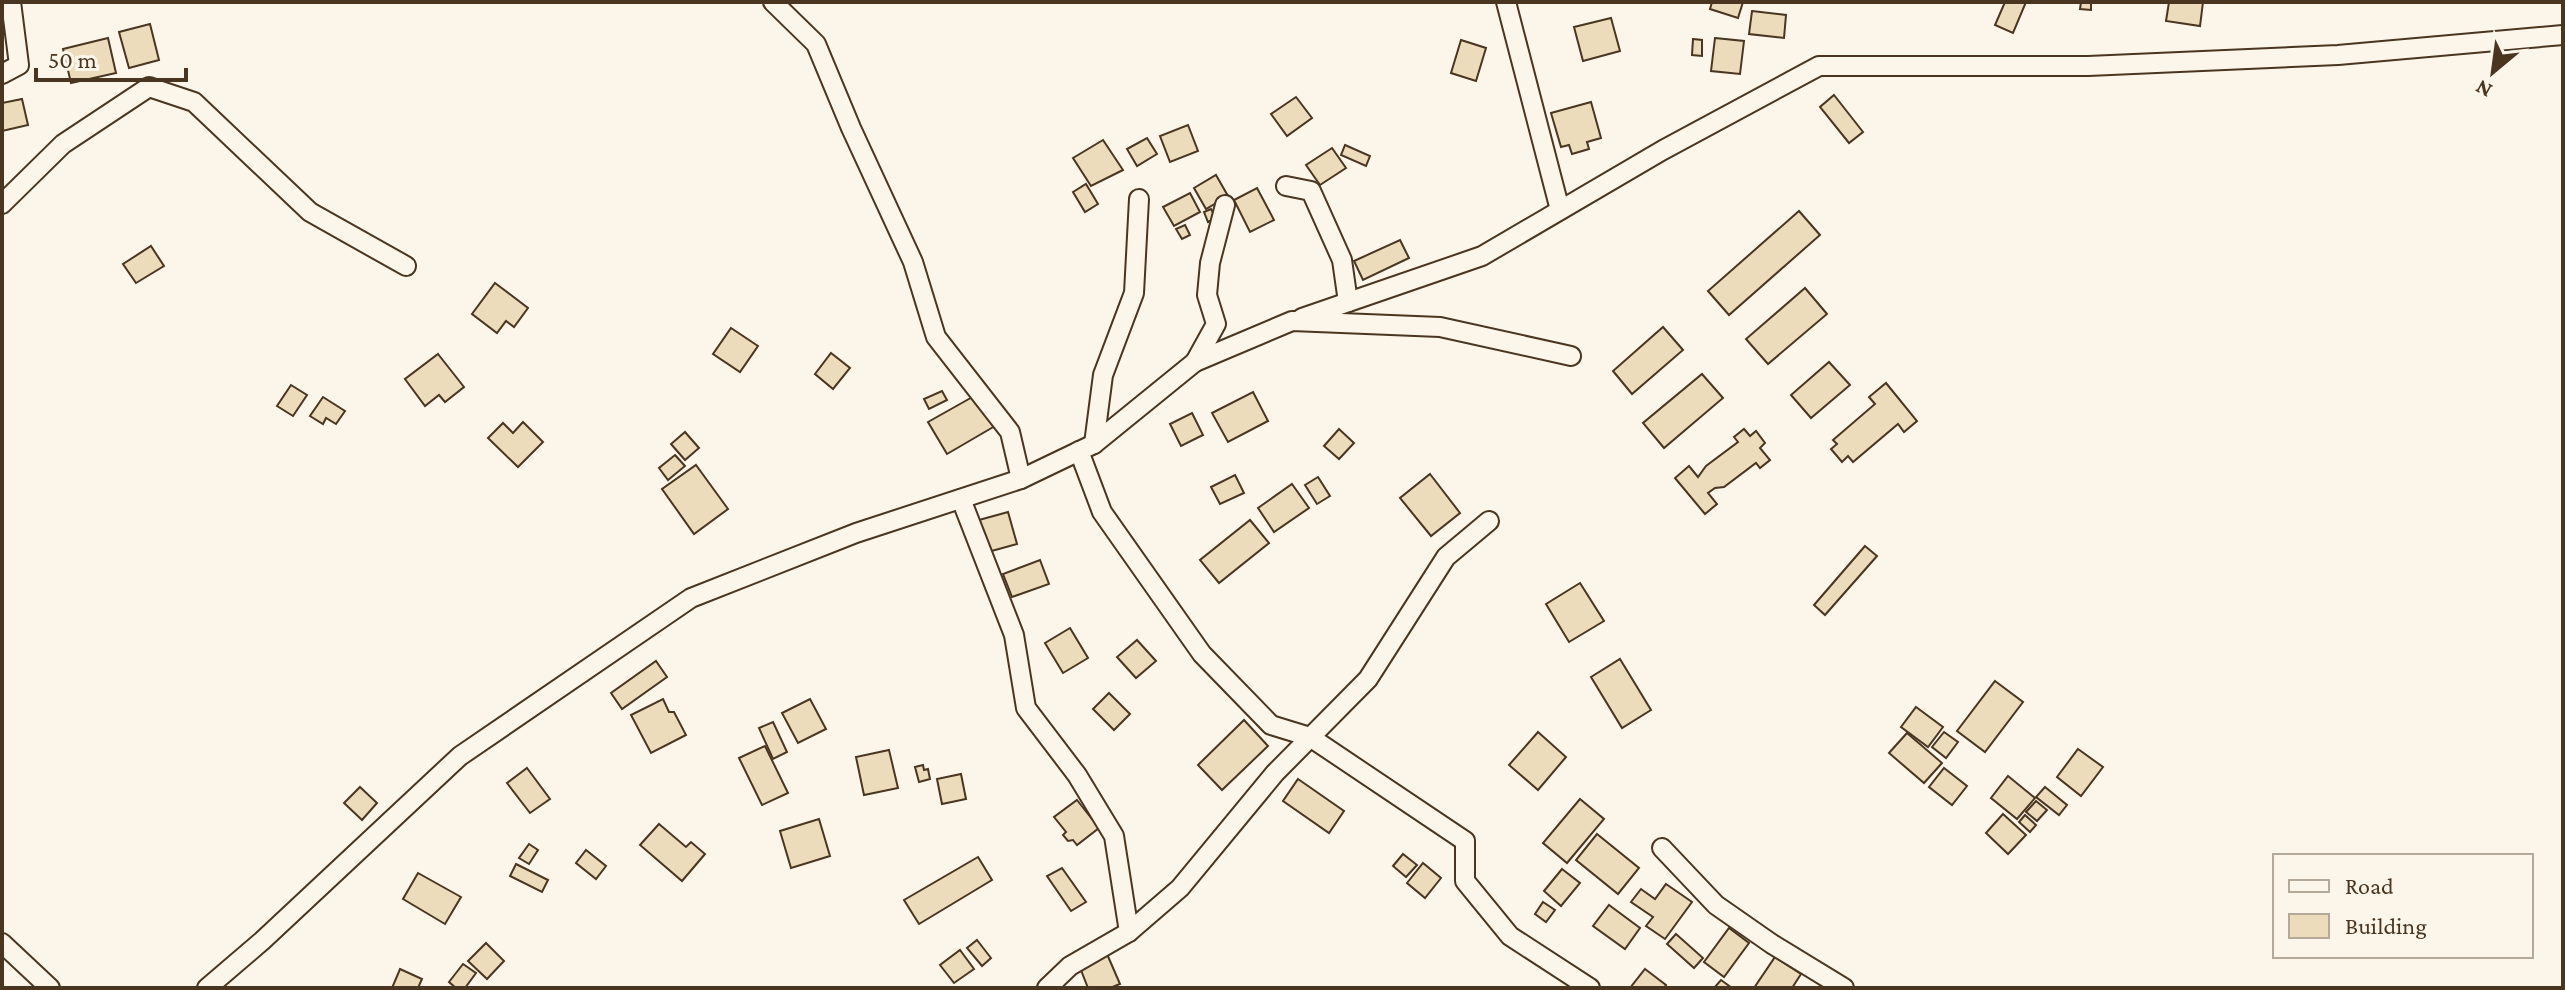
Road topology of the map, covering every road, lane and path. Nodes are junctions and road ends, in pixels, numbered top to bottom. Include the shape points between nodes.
1 (11, 2) edge
2 (773, 2) edge
3 (1506, 2) edge
4 (2563, 35) edge
5 (2, 74) edge
6 (1286, 186) dead end
7 (1139, 199) dead end
8 (2, 204) edge
9 (1225, 205) dead end
10 (1560, 210) junction
11 (406, 266) dead end
12 (1348, 302) junction
13 (1292, 321) junction
14 (1571, 356) dead end
15 (1195, 362) junction
16 (1087, 448) junction
17 (1021, 479) junction
18 (961, 499) junction
19 (1489, 521) dead end
20 (1310, 737) junction
21 (1662, 848) dead end
22 (1129, 932) junction
23 (2, 943) edge
24 (50, 988) edge
25 (207, 988) edge
26 (1047, 988) edge
27 (1590, 988) edge
28 (1844, 988) edge

1 - 5 street via 19,65
2 - 17 street via 816,44 913,262 936,337 1010,432
3 - 10 street
4 - 10 street via 2338,55 2088,66 1819,66
6 - 12 street via 1311,191 1342,260
7 - 16 street via 1134,293 1103,375
8 - 11 street via 63,144 149,87 194,102 310,212
9 - 15 street via 1207,295 1216,324
10 - 12 street via 1482,256
12 - 13 street
13 - 14 street via 1440,327
13 - 15 street
15 - 16 street
16 - 17 street
16 - 20 street via 1102,512 1202,654 1271,725
17 - 18 street
18 - 22 street via 1014,635 1026,708 1077,775 1114,836
18 - 25 street via 856,533 691,598 460,756
19 - 20 street via 1446,557 1368,679
20 - 22 street via 1180,888
20 - 27 street via 1465,841 1465,881 1510,936
21 - 28 street via 1716,905
22 - 26 street via 1070,966
23 - 24 street

